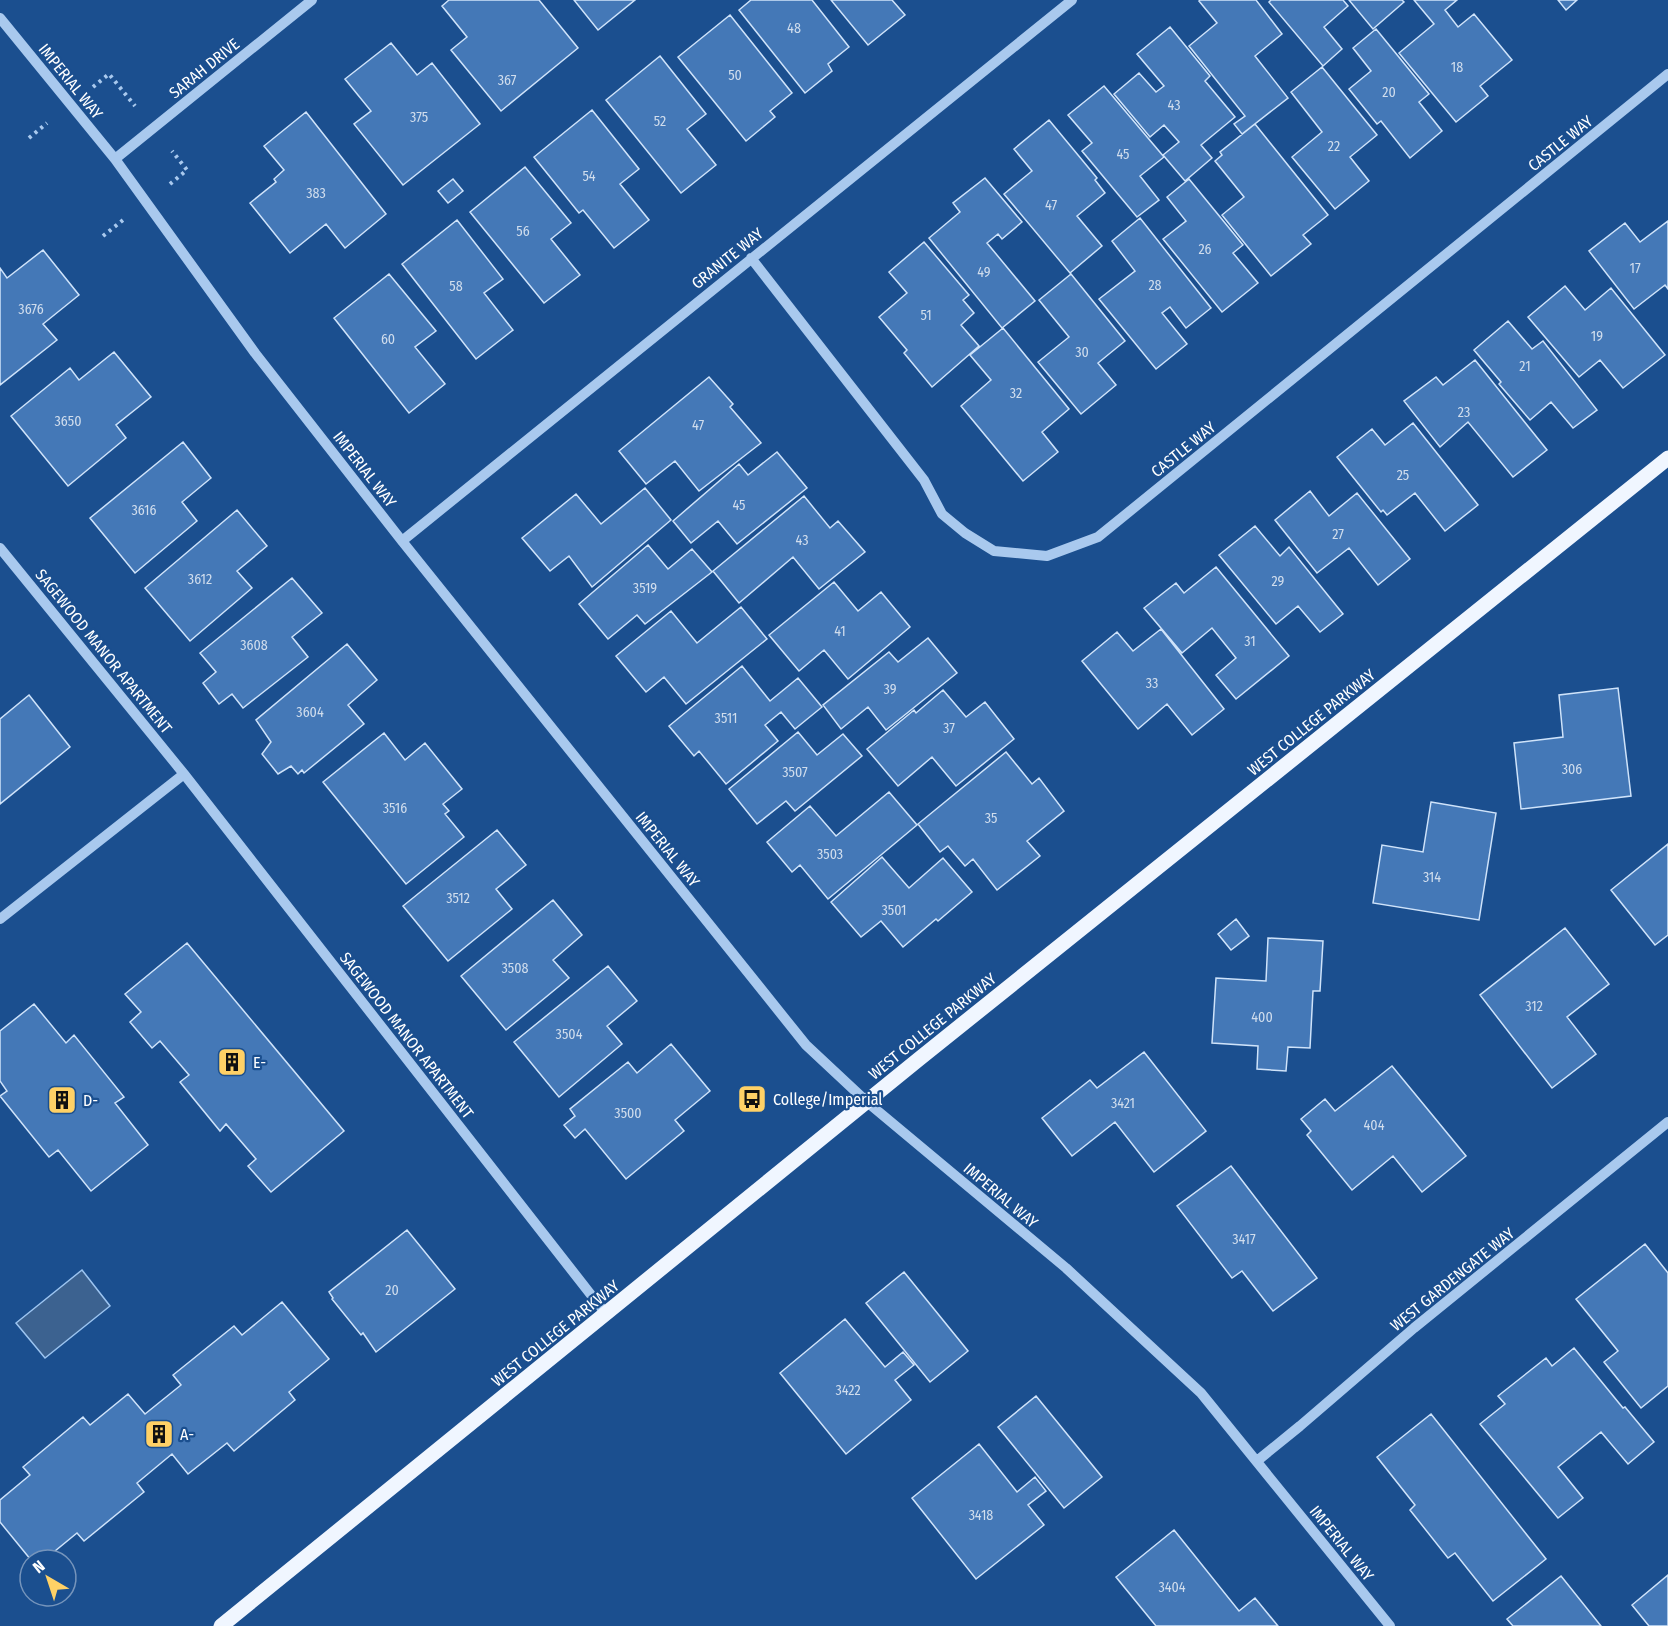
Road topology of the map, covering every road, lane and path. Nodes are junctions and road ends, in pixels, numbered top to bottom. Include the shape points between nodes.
1 (312, 0) edge
2 (1071, 0) edge
3 (0, 18) edge
4 (1668, 74) edge
5 (115, 159) junction
6 (751, 258) junction
7 (1668, 458) edge
8 (402, 541) junction
9 (0, 548) edge
10 (184, 774) junction
11 (0, 919) edge
12 (867, 1102) junction
13 (1668, 1122) edge
14 (606, 1314) junction
15 (1257, 1461) junction
16 (221, 1626) edge
17 (1390, 1626) edge

1 - 5 street, SARAH DRIVE
2 - 6 street, GRANITE WAY
3 - 5 street, IMPERIAL WAY
4 - 6 street, CASTLE WAY via 1098,537 1047,556 994,551 942,514 924,480
5 - 8 street, IMPERIAL WAY via 255,353
6 - 8 street, GRANITE WAY
7 - 12 main road, WEST COLLEGE PARKWAY
8 - 12 street, IMPERIAL WAY via 806,1045
9 - 10 street, SAGEWOOD MANOR APARTMENT
10 - 11 street
10 - 14 street, SAGEWOOD MANOR APARTMENT
12 - 14 main road, WEST COLLEGE PARKWAY
12 - 15 street, IMPERIAL WAY via 1066,1268 1202,1393
13 - 15 street, WEST GARDENGATE WAY
14 - 16 main road, WEST COLLEGE PARKWAY
15 - 17 street, IMPERIAL WAY

